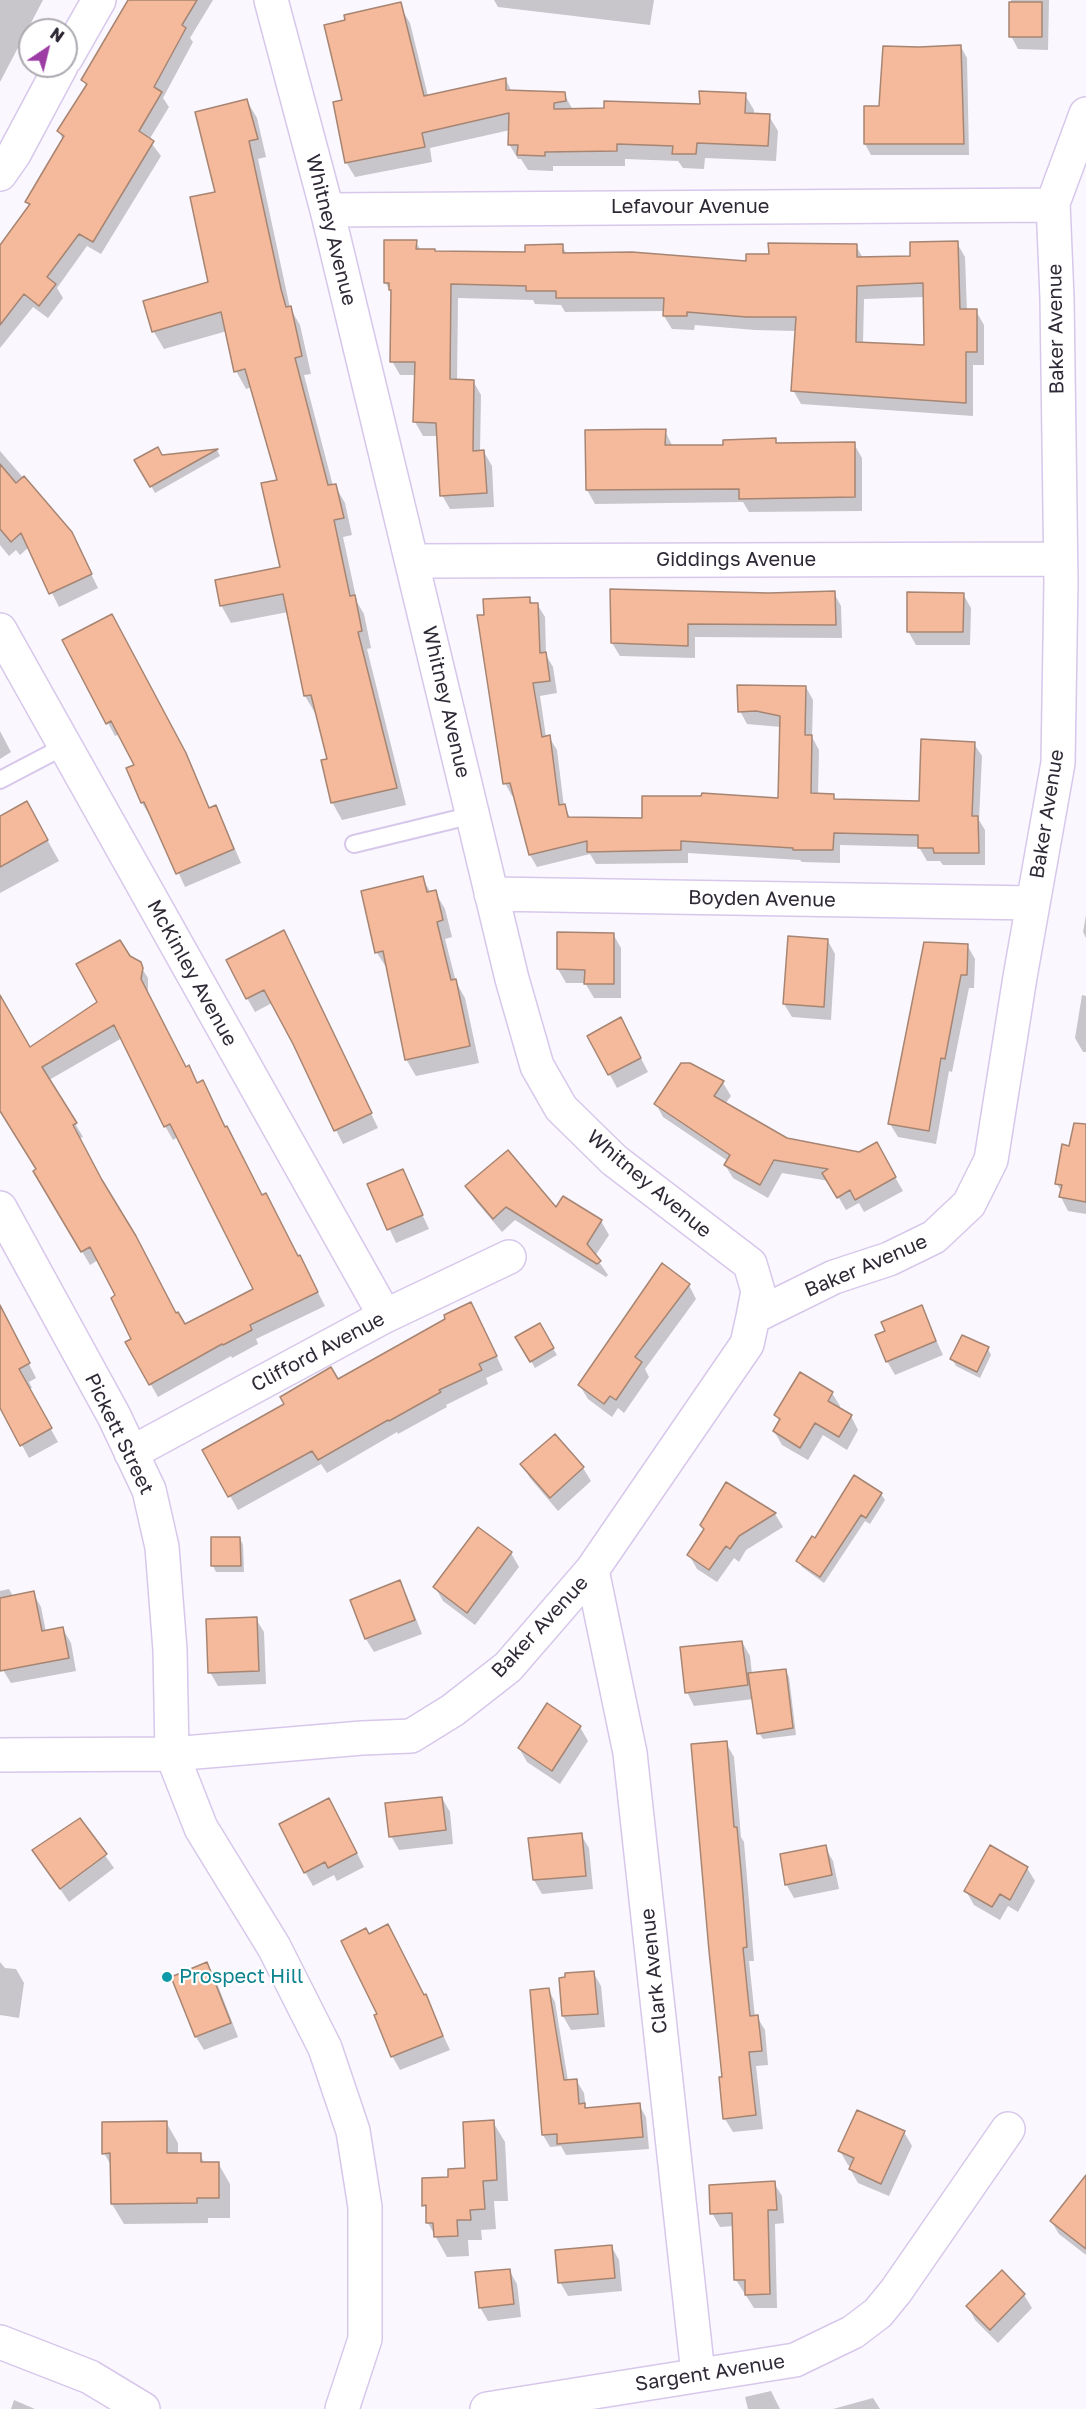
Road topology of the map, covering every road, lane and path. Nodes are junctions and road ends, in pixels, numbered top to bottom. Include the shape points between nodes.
1 (99, 0) edge
2 (271, 0) edge
3 (78, 37) edge
4 (55, 78) edge
5 (1086, 114) edge
6 (0, 174) edge
7 (1053, 205) junction
8 (327, 210) junction
9 (1060, 559) junction
10 (412, 561) junction
11 (0, 630) edge
12 (65, 746) junction
13 (0, 780) edge
14 (473, 815) junction
15 (354, 844) dead end
16 (492, 894) junction
17 (1033, 903) junction
18 (0, 1208) edge
19 (509, 1257) dead end
20 (385, 1316) junction
21 (753, 1317) junction
22 (131, 1453) junction
23 (592, 1570) junction
24 (172, 1754) junction
25 (0, 1755) edge
26 (1008, 2129) dead end
27 (0, 2342) edge
28 (698, 2374) junction
29 (143, 2409) edge
30 (342, 2409) edge
31 (487, 2409) edge

1 - 3 street
2 - 8 street, Whitney Avenue
4 - 6 street
5 - 7 street, Baker Avenue
7 - 8 street, Lefavour Avenue
7 - 9 street, Baker Avenue
8 - 10 street, Whitney Avenue
9 - 10 street, Giddings Avenue
9 - 17 street, Baker Avenue via 1058,763
10 - 14 street, Whitney Avenue
11 - 12 street, McKinley Avenue
12 - 13 lane
12 - 20 street, McKinley Avenue
14 - 15 lane
14 - 16 street, Whitney Avenue
16 - 17 street, Boyden Avenue
16 - 21 street, Whitney Avenue via 537,1066 561,1108 614,1160 750,1264 758,1291
17 - 21 street, Baker Avenue via 992,1160 969,1204 934,1237 889,1259 834,1277
18 - 22 street, Pickett Street
19 - 20 street, Clifford Avenue
20 - 22 street, Clifford Avenue
21 - 23 street, Baker Avenue via 747,1344
22 - 24 street, Pickett Street via 149,1490 162,1547 170,1650
23 - 24 street, Baker Avenue via 508,1667 411,1737
23 - 28 street, Clark Avenue via 630,1753
24 - 25 street, Baker Avenue
24 - 30 street via 201,1828 274,1947 325,2048 353,2131 365,2206 365,2339
26 - 28 street, Sargent Avenue via 896,2291 870,2319 853,2332 795,2360
27 - 29 street via 90,2377
28 - 31 street, Sargent Avenue

